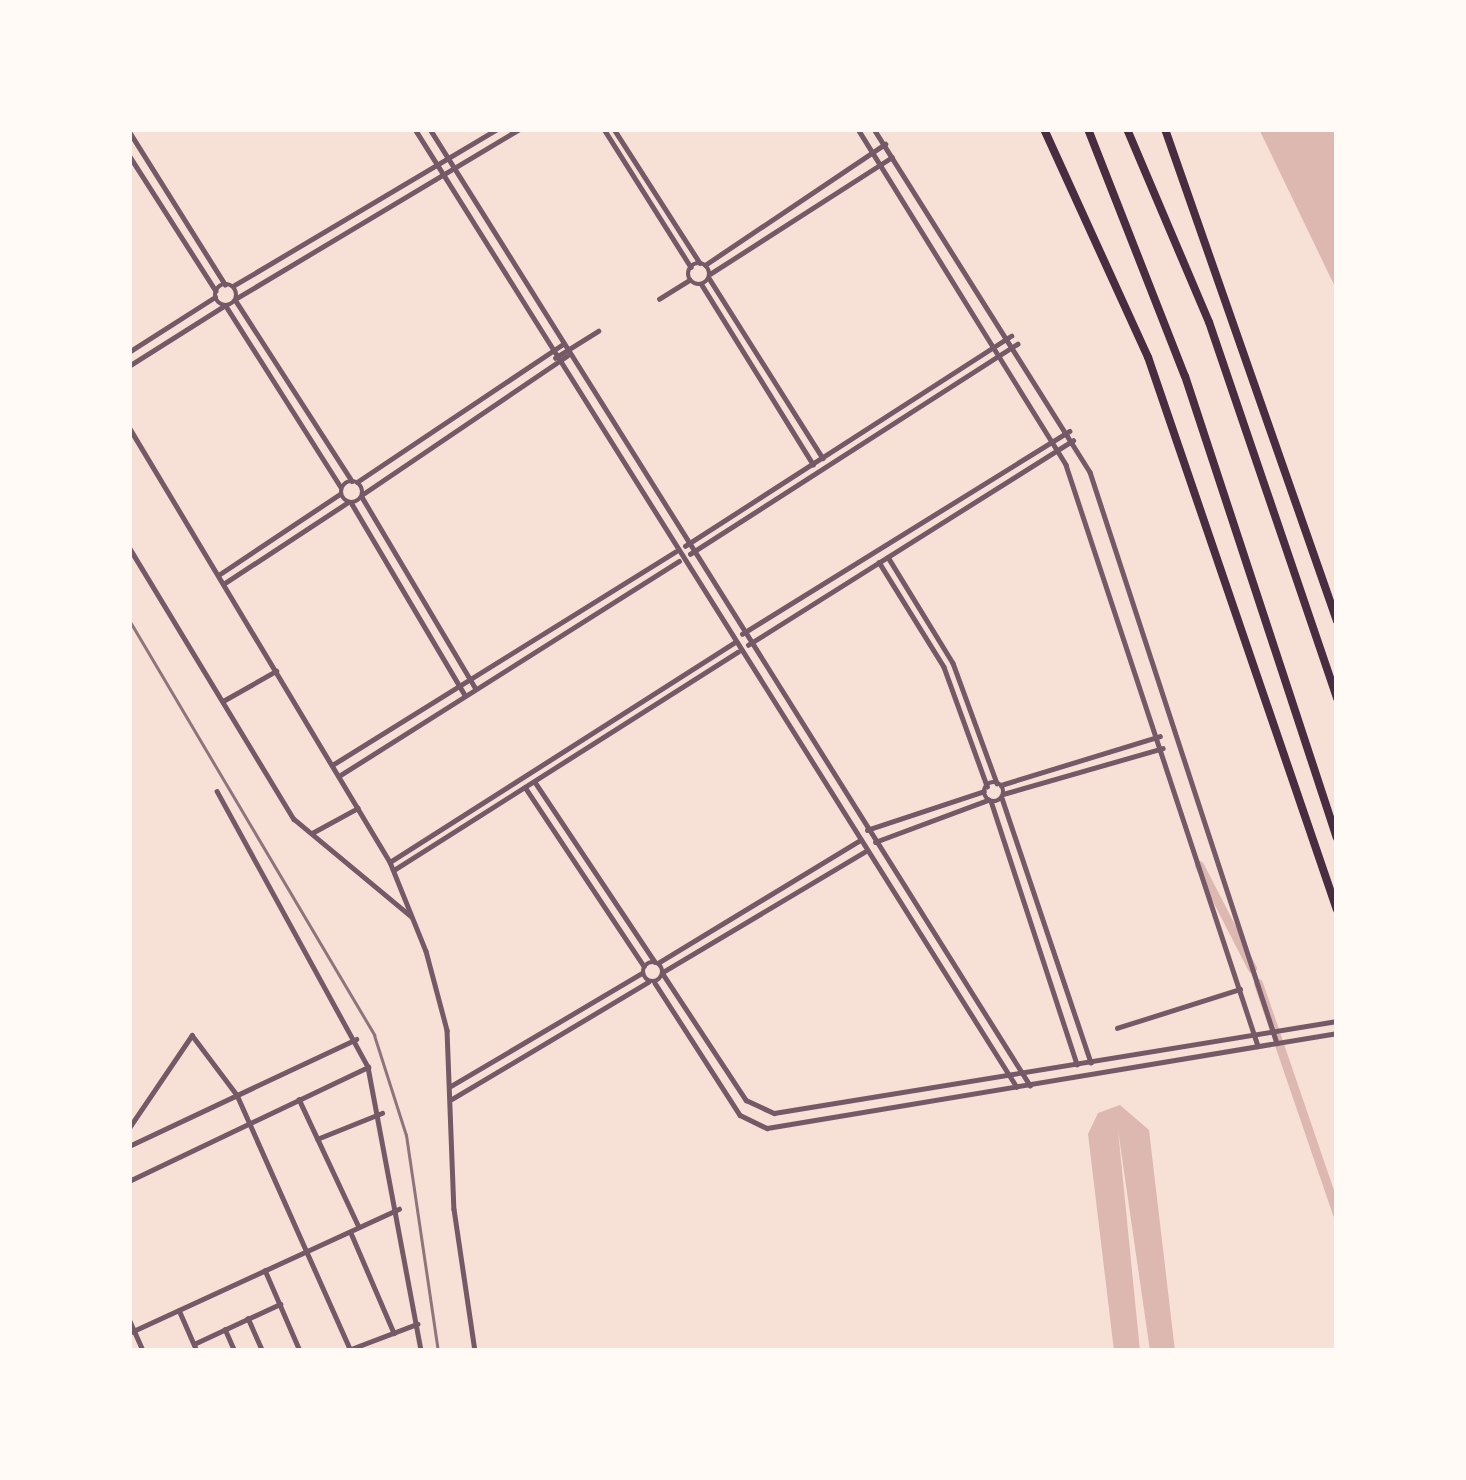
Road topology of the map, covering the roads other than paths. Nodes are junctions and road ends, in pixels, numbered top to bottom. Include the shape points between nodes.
1 (415, 129) edge
2 (430, 129) edge
3 (497, 129) edge
4 (519, 129) edge
5 (604, 129) edge
6 (614, 129) edge
7 (858, 129) edge
8 (874, 129) edge
9 (1044, 129) edge
10 (1088, 129) edge
11 (1129, 129) edge
12 (1165, 129) edge
13 (129, 131) edge
14 (885, 144) junction
15 (875, 151) junction
16 (129, 155) edge
17 (893, 156) junction
18 (450, 161) junction
19 (884, 162) junction
20 (439, 167) junction
21 (454, 169) junction
22 (443, 175) junction
23 (703, 264) junction
24 (691, 267) junction
25 (710, 276) junction
26 (689, 280) junction
27 (229, 285) junction
28 (702, 285) junction
29 (215, 294) junction
30 (658, 299) dead end
31 (236, 300) junction
32 (225, 306) junction
33 (598, 331) dead end
34 (1011, 336) junction
35 (998, 344) junction
36 (1017, 344) junction
37 (566, 350) junction
38 (129, 352) edge
39 (1002, 353) junction
40 (554, 358) junction
41 (129, 367) edge
42 (129, 427) edge
43 (1069, 431) junction
44 (1053, 440) junction
45 (1073, 440) junction
46 (1058, 449) junction
47 (824, 458) junction
48 (814, 464) junction
49 (355, 482) junction
50 (341, 491) junction
51 (362, 495) junction
52 (349, 503) junction
53 (685, 546) junction
54 (129, 547) edge
55 (675, 552) junction
56 (690, 554) junction
57 (887, 557) junction
58 (680, 560) junction
59 (879, 562) junction
60 (220, 575) junction
61 (225, 584) junction
62 (1337, 622) edge
63 (742, 634) junction
64 (734, 643) junction
65 (748, 645) junction
66 (523, 647) junction
67 (739, 651) junction
68 (528, 656) junction
69 (278, 670) junction
70 (470, 679) junction
71 (459, 686) junction
72 (476, 688) junction
73 (465, 696) junction
74 (1337, 699) edge
75 (224, 701) junction
76 (1160, 736) junction
77 (585, 737) junction
78 (590, 746) junction
79 (1163, 748) junction
80 (333, 765) junction
81 (339, 776) junction
82 (534, 781) junction
83 (999, 784) junction
84 (525, 787) junction
85 (986, 789) junction
86 (217, 791) dead end
87 (1002, 796) junction
88 (490, 798) junction
89 (990, 801) junction
90 (496, 805) junction
91 (358, 808) junction
92 (867, 830) junction
93 (313, 833) junction
94 (1337, 838) edge
95 (860, 840) junction
96 (875, 842) junction
97 (866, 851) junction
98 (389, 862) junction
99 (394, 870) junction
100 (897, 876) junction
101 (885, 880) junction
102 (1337, 910) edge
103 (414, 921) junction
104 (656, 963) junction
105 (643, 970) junction
106 (663, 973) junction
107 (651, 982) junction
108 (1240, 989) junction
109 (1337, 1021) edge
110 (1117, 1028) dead end
111 (1273, 1031) junction
112 (1337, 1033) edge
113 (1254, 1034) junction
114 (356, 1039) junction
115 (1277, 1043) junction
116 (1258, 1046) junction
117 (1091, 1062) junction
118 (1077, 1064) junction
119 (368, 1066) junction
120 (1023, 1073) junction
121 (1010, 1076) junction
122 (1030, 1085) junction
123 (451, 1086) junction
124 (1017, 1087) junction
125 (237, 1095) junction
126 (298, 1099) junction
127 (452, 1099) junction
128 (382, 1113) junction
129 (250, 1122) junction
130 (129, 1128) edge
131 (317, 1139) junction
132 (129, 1146) edge
133 (129, 1180) edge
134 (399, 1209) junction
135 (359, 1227) junction
136 (351, 1231) junction
137 (307, 1251) junction
138 (265, 1270) junction
139 (280, 1304) junction
140 (178, 1310) junction
141 (248, 1318) junction
142 (129, 1319) edge
143 (417, 1324) junction
144 (225, 1329) junction
145 (132, 1331) edge
146 (394, 1333) junction
147 (195, 1347) edge
148 (351, 1350) edge
149 (143, 1351) edge
150 (235, 1351) edge
151 (263, 1351) edge
152 (300, 1351) edge
153 (421, 1351) edge
154 (476, 1351) edge

1 - 20 street
2 - 18 street
3 - 18 street
4 - 21 street
5 - 24 street
6 - 23 street
7 - 15 street
8 - 14 street
9 - 102 highway via 1148,357
10 - 94 highway via 1185,376
11 - 74 highway via 1209,322
12 - 62 highway
13 - 27 street
14 - 15 street
14 - 17 street
15 - 19 street
15 - 23 street
16 - 29 street
17 - 19 street
17 - 34 street
18 - 20 street
18 - 21 street
19 - 25 street
19 - 35 street
20 - 22 street
20 - 27 street
21 - 22 street
21 - 37 street
22 - 31 street
22 - 40 street
23 - 24 street
23 - 25 street
24 - 26 street
25 - 28 street
25 - 47 street
26 - 28 street
26 - 30 street
27 - 29 street
27 - 31 street
28 - 48 street
29 - 32 street
29 - 38 street
31 - 32 street
31 - 49 street
32 - 41 street
32 - 50 street
33 - 37 street
34 - 35 street
34 - 36 street
35 - 39 street
35 - 47 street
36 - 39 street
36 - 43 street
37 - 40 street
37 - 40 street
37 - 53 street
39 - 44 street
39 - 56 street
40 - 49 street
40 - 51 street
40 - 55 street
42 - 60 street
43 - 44 street
43 - 45 street
44 - 46 street
44 - 63 street
45 - 46 street
45 - 111 street via 1136,596
46 - 57 street
46 - 76 street
47 - 48 street
48 - 53 street
49 - 50 street
49 - 51 street
50 - 52 street
50 - 60 street
51 - 52 street
51 - 70 street
52 - 61 street
52 - 71 street
53 - 56 street
54 - 75 street
55 - 58 street
55 - 66 street
56 - 63 street
57 - 59 street
57 - 83 street via 953,663
58 - 64 street
58 - 68 street
59 - 65 street
59 - 85 street via 944,667
60 - 61 street
61 - 69 street
63 - 65 street
64 - 67 street
64 - 77 street
65 - 92 street
66 - 68 street
66 - 70 street
67 - 78 street
67 - 95 street
68 - 72 street
69 - 75 street
69 - 80 street
70 - 71 street
70 - 72 street
71 - 73 street
71 - 80 street
72 - 73 street
73 - 81 street
75 - 93 street
76 - 79 street
76 - 83 street
77 - 78 street
77 - 88 street
78 - 82 street
79 - 87 street
79 - 108 street
80 - 81 street
81 - 91 street
82 - 84 street
82 - 104 street
83 - 85 street
83 - 87 street
84 - 90 street
84 - 105 street
85 - 89 street
85 - 92 street
86 - 114 street
87 - 89 street
87 - 117 street
88 - 90 street
88 - 98 street
89 - 96 street
89 - 118 street
90 - 99 street
91 - 93 street
91 - 98 street
92 - 96 street
93 - 103 street
95 - 97 street
95 - 104 street
96 - 100 street
97 - 101 street
97 - 106 street
98 - 99 street
99 - 103 street
100 - 101 street
100 - 120 street
101 - 121 street
103 - 123 street via 442,1005
104 - 105 street
104 - 106 street
105 - 107 street
105 - 123 street
106 - 107 street
106 - 121 street via 746,1100 766,1113
107 - 124 street via 740,1115 760,1127
107 - 127 street
108 - 110 street
108 - 113 street
109 - 111 street
111 - 113 street
111 - 115 street
112 - 115 street
113 - 116 street
113 - 117 street
114 - 119 street
114 - 125 street
115 - 116 street
116 - 122 street
117 - 118 street
118 - 120 street
119 - 126 street
119 - 128 street
120 - 121 street
120 - 122 street
121 - 124 street
122 - 124 street
123 - 127 street
125 - 129 street
125 - 130 street via 192,1035
125 - 132 street
126 - 129 street
126 - 131 street
127 - 154 street
128 - 131 street
128 - 134 street
129 - 133 street
129 - 137 street
131 - 135 street
134 - 135 street
134 - 143 street
135 - 136 street
136 - 137 street
136 - 146 street
137 - 138 street
137 - 148 street
138 - 139 street
138 - 140 street
139 - 141 street
139 - 152 street
140 - 145 street
140 - 147 street
141 - 144 street
141 - 151 street
142 - 145 street
143 - 146 street
143 - 153 street
144 - 147 street
144 - 150 street
145 - 149 street
146 - 148 street

